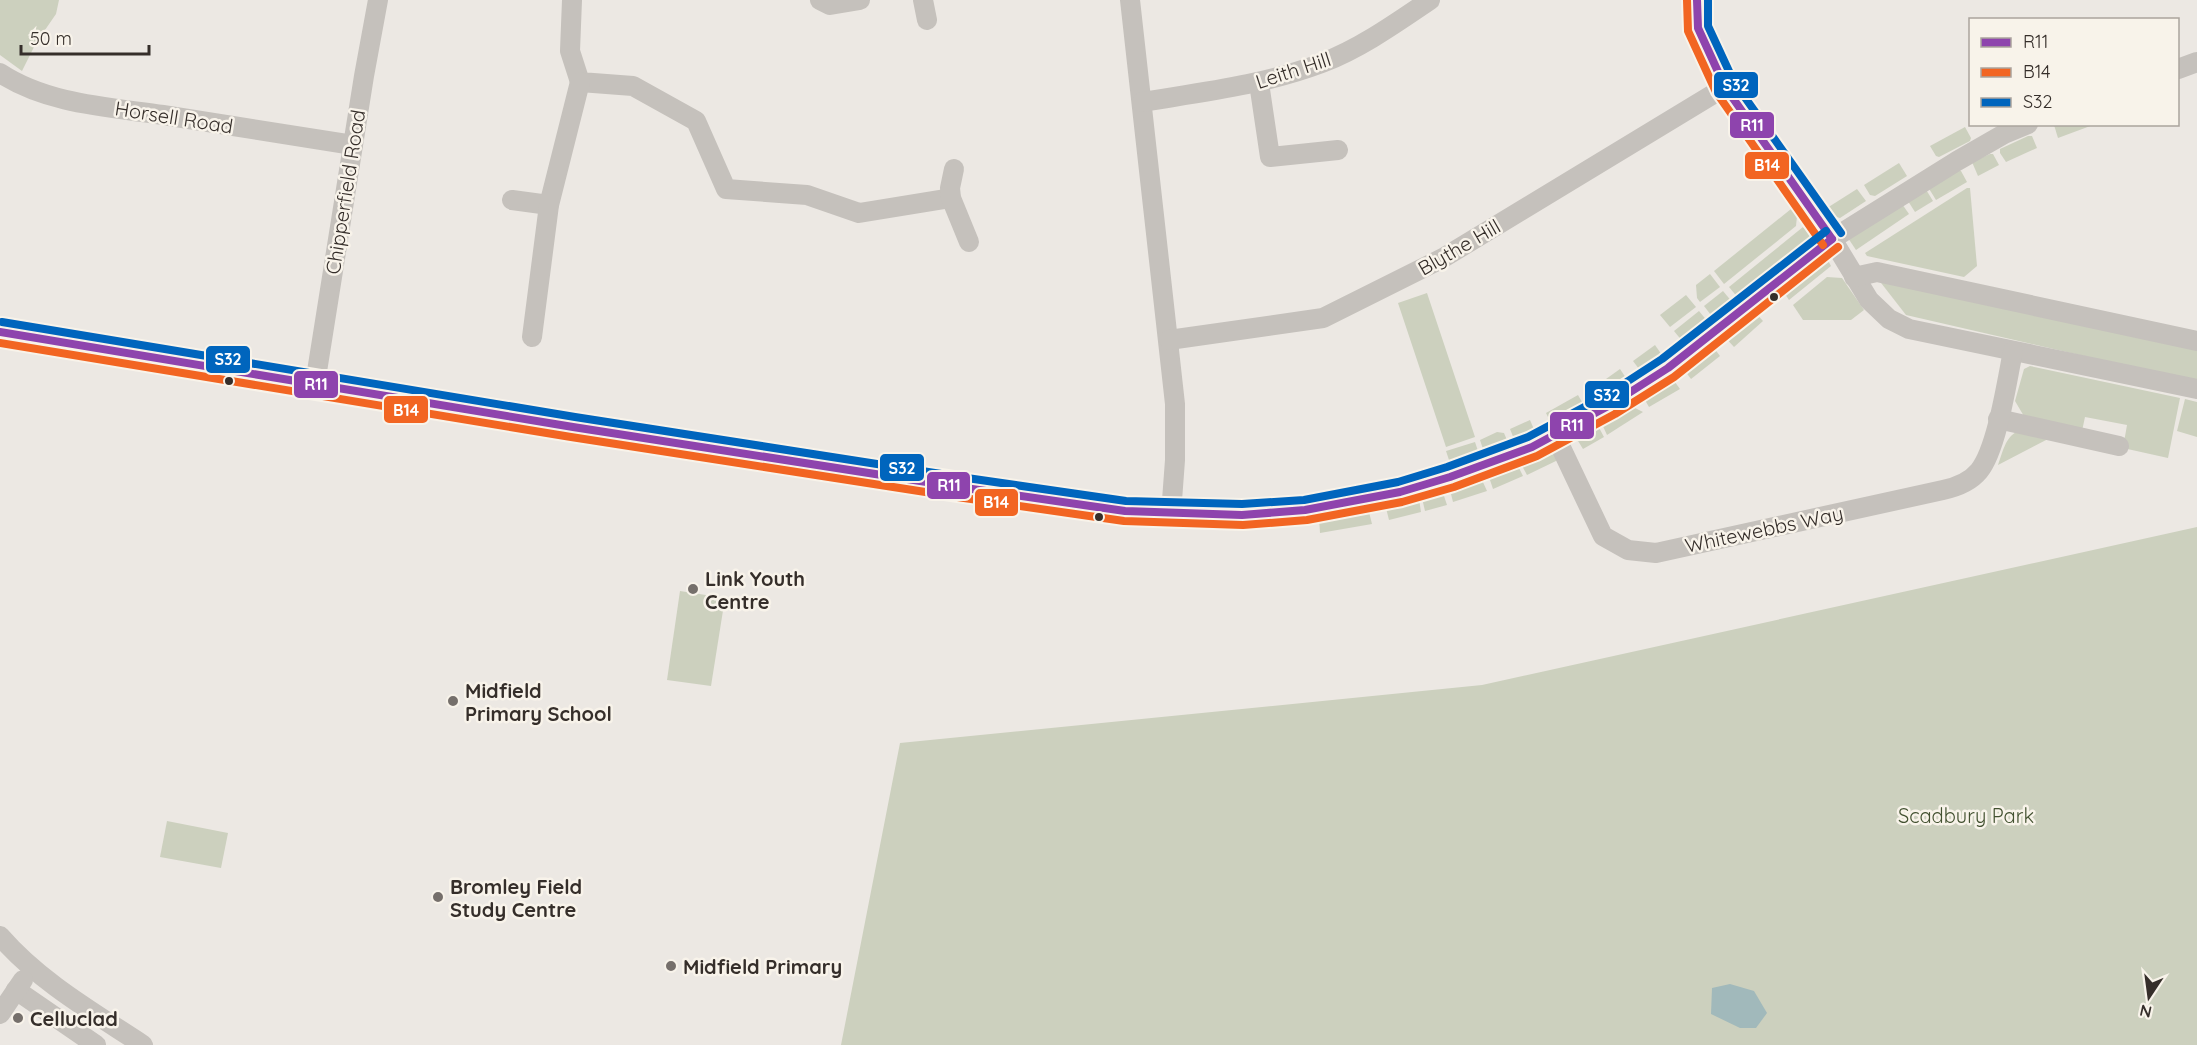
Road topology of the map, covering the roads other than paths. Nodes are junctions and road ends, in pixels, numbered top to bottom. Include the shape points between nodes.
1 (378, 0) edge
2 (572, 0) edge
3 (820, 0) edge
4 (860, 0) edge
5 (923, 0) edge
6 (1130, 0) edge
7 (1430, 0) edge
8 (1697, 0) edge
9 (927, 20) dead end
10 (2197, 62) edge
11 (2179, 69) edge
12 (0, 73) edge
13 (580, 82) junction
14 (1259, 83) junction
15 (1725, 87) junction
16 (1142, 102) junction
17 (2023, 126) edge
18 (353, 145) junction
19 (1338, 150) dead end
20 (954, 169) dead end
21 (951, 198) junction
22 (513, 200) dead end
23 (549, 206) junction
24 (1832, 239) junction
25 (969, 242) dead end
26 (1854, 277) junction
27 (0, 332) edge
28 (532, 337) dead end
29 (1169, 340) junction
30 (2197, 341) edge
31 (2013, 351) junction
32 (315, 384) junction
33 (2197, 389) edge
34 (1998, 419) junction
35 (1555, 435) junction
36 (2120, 446) dead end
37 (1171, 514) junction
38 (0, 936) edge
39 (31, 968) junction
40 (16, 990) junction
41 (0, 1014) edge
42 (96, 1045) edge
43 (143, 1045) edge

1 - 18 street, Chipperfield Road
2 - 13 street via 570,51
3 - 4 street via 830,5
5 - 9 street
6 - 16 street
7 - 14 street, Leith Hill via 1378,35 1323,62
8 - 15 street via 1698,28
10 - 11 street
12 - 18 street, Horsell Road via 42,94
13 - 21 street via 633,86 696,121 726,189 807,195 859,213
13 - 23 street
14 - 16 street, Leith Hill
14 - 19 street via 1270,157
15 - 24 street
15 - 29 street, Blythe Hill via 1443,258 1323,318
16 - 29 street
17 - 24 street via 1958,160
18 - 32 street, Chipperfield Road
20 - 21 street
21 - 25 street
22 - 23 street
23 - 28 street
24 - 26 street
24 - 35 street via 1668,368
26 - 30 street via 1877,272
26 - 31 street via 1878,311 1898,325
27 - 32 street
29 - 37 street via 1176,429
31 - 33 street
31 - 34 street, Whitewebbs Way
32 - 37 street via 711,448 1114,509
34 - 35 street, Whitewebbs Way via 1983,464 1972,478 1954,488 1647,553 1619,547 1604,536
34 - 36 street
35 - 37 street via 1450,477 1357,502 1242,516
38 - 39 street
39 - 40 street
39 - 43 street
40 - 41 street
40 - 42 street

